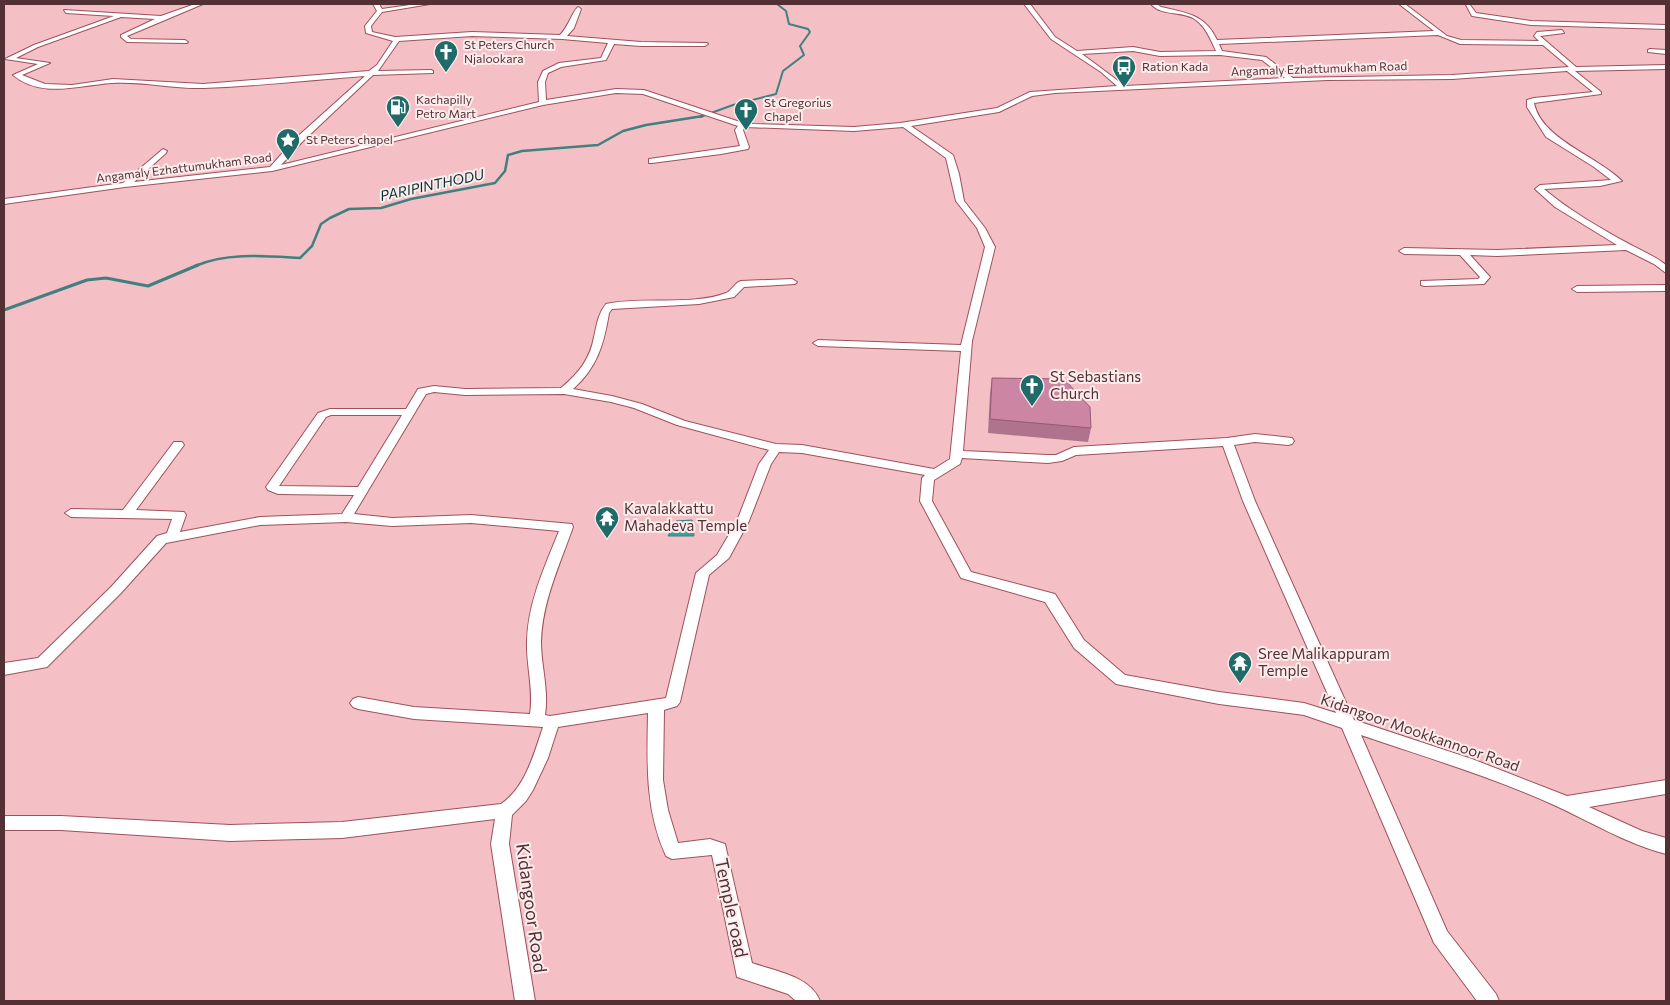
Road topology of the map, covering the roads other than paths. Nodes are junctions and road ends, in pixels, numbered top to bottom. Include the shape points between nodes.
1 (200, 4) edge
2 (376, 4) edge
3 (427, 4) edge
4 (1027, 4) edge
5 (1154, 4) edge
6 (1402, 4) edge
7 (1468, 6) dead end
8 (578, 9) dead end
9 (66, 10) dead end
10 (380, 11) junction
11 (123, 15) junction
12 (162, 18) junction
13 (1565, 25) junction
14 (1666, 27) edge
15 (1439, 33) junction
16 (562, 37) junction
17 (395, 39) junction
18 (185, 42) dead end
19 (612, 42) junction
20 (1215, 42) junction
21 (1546, 43) junction
22 (705, 44) dead end
23 (1650, 51) dead end
24 (1666, 52) edge
25 (1076, 53) junction
26 (1220, 53) junction
27 (6, 60) edge
28 (1666, 67) edge
29 (1571, 69) junction
30 (373, 72) junction
31 (431, 72) dead end
32 (1292, 80) junction
33 (1124, 88) junction
34 (544, 103) junction
35 (743, 124) junction
36 (905, 125) junction
37 (163, 151) dead end
38 (652, 161) dead end
39 (272, 169) junction
40 (125, 185) junction
41 (4, 202) edge
42 (1627, 247) junction
43 (1404, 251) dead end
44 (1463, 253) junction
45 (1666, 270) edge
46 (792, 282) dead end
47 (1424, 283) dead end
48 (1577, 288) dead end
49 (1666, 288) edge
50 (818, 343) dead end
51 (967, 348) junction
52 (564, 391) junction
53 (409, 412) junction
54 (1288, 441) dead end
55 (1227, 442) junction
56 (178, 445) dead end
57 (776, 448) junction
58 (957, 454) junction
59 (936, 473) junction
60 (362, 491) junction
61 (70, 513) dead end
62 (126, 514) junction
63 (346, 518) junction
64 (162, 539) junction
65 (4, 669) edge
66 (358, 703) dead end
67 (656, 706) junction
68 (545, 721) junction
69 (1348, 723) junction
70 (1666, 788) edge
71 (1558, 799) junction
72 (504, 811) junction
73 (4, 823) edge
74 (1666, 846) edge
75 (525, 1001) edge
76 (810, 1001) edge
77 (1489, 1001) edge

1 - 12 street
2 - 10 street
3 - 10 street
4 - 25 street via 1053,38
5 - 20 street via 1195,17 1212,33
6 - 15 street
7 - 13 street via 1474,15 1487,18
8 - 16 street via 571,28
9 - 11 street
10 - 17 street via 368,26 368,31 371,35
11 - 12 street
11 - 27 street
12 - 18 street via 123,36 129,41
13 - 14 street
13 - 21 street via 1567,31 1539,33 1537,36
15 - 20 street
15 - 21 street via 1460,42
16 - 17 street via 472,34
16 - 19 street
17 - 30 street
19 - 22 street
19 - 34 street via 604,59 558,64 545,74 542,81
20 - 26 street
21 - 29 street
23 - 24 street
25 - 26 street via 1133,49 1160,54
25 - 33 street via 1104,70
26 - 32 street via 1264,58
27 - 30 street via 47,63 16,75 32,83 72,87 113,82 203,86
28 - 29 street, Angamaly Ezhattumukham Road
29 - 32 street, Angamaly Ezhattumukham Road
29 - 42 street via 1599,93 1534,100 1530,102 1531,107 1549,135 1618,181 1539,189 1558,205
30 - 31 street
30 - 39 street
32 - 33 street, Angamaly Ezhattumukham Road
33 - 36 street, Angamaly Ezhattumukham Road via 1041,92 1018,99 999,110
34 - 35 street, Angamaly Ezhattumukham Road via 634,90
34 - 39 street, Angamaly Ezhattumukham Road
35 - 36 street, Angamaly Ezhattumukham Road via 835,129
35 - 38 street via 739,130 745,147
36 - 51 street via 950,157 960,201 981,228 990,247
37 - 40 street
39 - 40 street, Angamaly Ezhattumukham Road
40 - 41 street, Angamaly Ezhattumukham Road
42 - 44 street
42 - 45 street
43 - 44 street
44 - 47 street via 1485,277 1481,282
46 - 52 street via 741,284 731,295 700,301 609,306 604,313 592,362
48 - 49 street
50 - 51 street
51 - 58 street
52 - 53 street via 465,392 434,389 422,391
52 - 57 street via 629,404 681,423
53 - 60 street
53 - 60 street via 330,412 322,415 272,487 278,490
54 - 55 street via 1255,438
55 - 58 street via 1074,451 1048,459
55 - 69 street via 1249,501
56 - 62 street
57 - 59 street via 802,449
57 - 67 street via 765,464 743,521 722,558 703,573 672,702
58 - 59 street via 956,460
59 - 69 street, Kidangoor Mookkannoor Road via 928,478 926,502 966,575 1050,598 1079,644 1121,680 1304,709
60 - 63 street
61 - 62 street
62 - 64 street via 180,515 172,536
63 - 64 street via 260,521
63 - 68 street via 392,522 471,519 567,527 540,595 537,612 534,662
64 - 65 street via 42,663
66 - 68 street via 414,713
67 - 68 street
67 - 76 street, Temple road via 655,780 672,851 719,849 744,970 794,987
68 - 72 street via 538,765 513,807
69 - 71 street, Kidangoor Mookkannoor Road
69 - 77 street via 1440,937
70 - 71 street, Kidangoor Mookkannoor Road via 1567,803
71 - 74 street via 1639,838
72 - 73 street via 342,830 230,833 61,823
72 - 75 street, Kidangoor Road via 500,844

